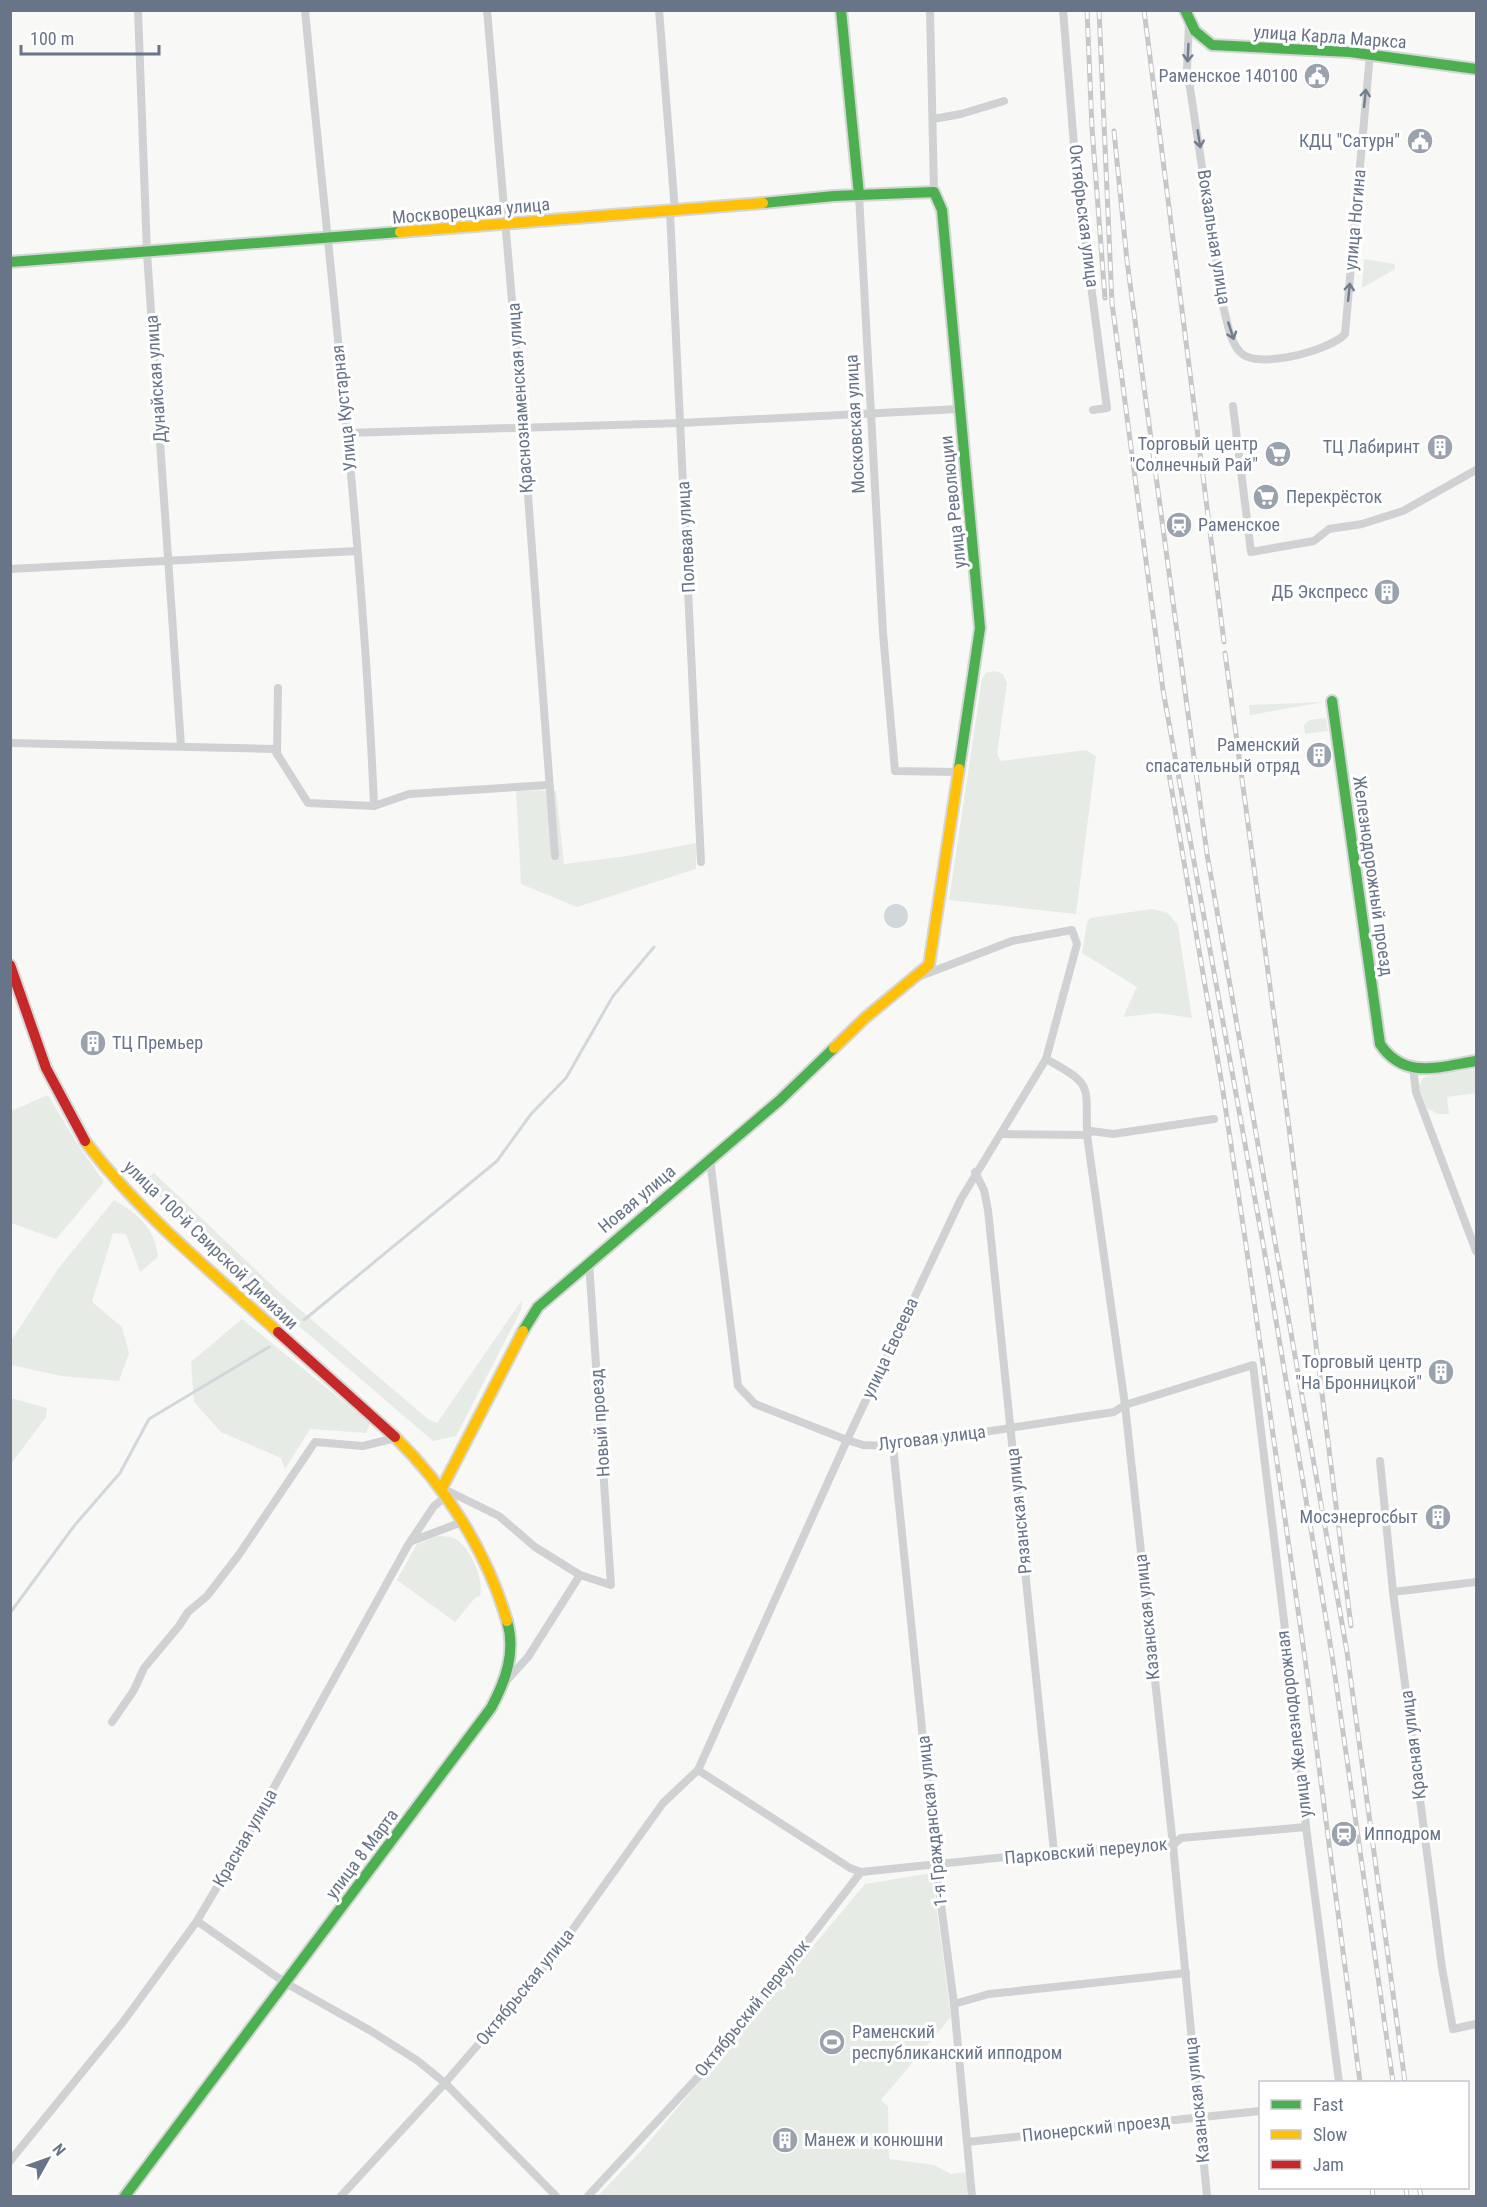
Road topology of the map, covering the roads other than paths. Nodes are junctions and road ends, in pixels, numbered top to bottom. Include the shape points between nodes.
1 (138, 10) edge
2 (305, 10) edge
3 (487, 10) edge
4 (659, 10) edge
5 (841, 10) edge
6 (930, 10) edge
7 (1063, 10) edge
8 (1185, 10) edge
9 (1189, 24) junction
10 (1370, 54) junction
11 (1476, 69) edge
12 (1004, 100) dead end
13 (933, 119) junction
14 (934, 192) junction
15 (859, 195) junction
16 (672, 212) junction
17 (507, 225) junction
18 (326, 239) junction
19 (147, 253) junction
20 (10, 262) edge
21 (1332, 343) joint
22 (1233, 406) dead end
23 (959, 409) junction
24 (1094, 410) dead end
25 (871, 413) junction
26 (681, 423) junction
27 (523, 429) junction
28 (347, 433) junction
29 (1476, 470) edge
30 (357, 551) junction
31 (168, 563) junction
32 (10, 569) edge
33 (278, 688) dead end
34 (1332, 701) dead end
35 (10, 743) edge
36 (181, 746) junction
37 (277, 754) junction
38 (959, 772) junction
39 (548, 785) junction
40 (374, 806) junction
41 (555, 856) dead end
42 (701, 862) dead end
43 (10, 965) edge
44 (911, 980) junction
45 (1046, 1059) junction
46 (1476, 1061) edge
47 (1413, 1068) junction
48 (1214, 1119) dead end
49 (1002, 1134) junction
50 (1088, 1135) junction
51 (710, 1159) junction
52 (975, 1172) junction
53 (1476, 1251) edge
54 (589, 1261) junction
55 (1253, 1365) joint
56 (1125, 1405) junction
57 (1011, 1428) junction
58 (395, 1438) junction
59 (847, 1440) junction
60 (893, 1446) junction
61 (1380, 1461) dead end
62 (447, 1496) junction
63 (462, 1522) junction
64 (410, 1541) junction
65 (580, 1575) junction
66 (1476, 1582) edge
67 (1393, 1592) junction
68 (505, 1682) junction
69 (112, 1722) dead end
70 (698, 1770) junction
71 (1306, 1827) junction
72 (1173, 1845) junction
73 (1054, 1852) junction
74 (936, 1866) junction
75 (861, 1872) junction
76 (197, 1921) junction
77 (1186, 1973) junction
78 (284, 1982) junction
79 (954, 2004) junction
80 (1476, 2024) edge
81 (1340, 2081) edge
82 (445, 2083) junction
83 (1259, 2111) edge
84 (1198, 2117) junction
85 (967, 2142) junction
86 (10, 2161) edge
87 (125, 2196) edge
88 (341, 2196) edge
89 (556, 2196) edge
90 (588, 2196) edge
91 (972, 2196) edge
92 (1207, 2196) edge

1 - 19 street, Дунайская улица
2 - 18 street, Улица Кустарная
3 - 17 street, Краснознаменская улица
4 - 16 street, Полевая улица
5 - 15 street, Московская улица
6 - 13 street, улица Революции
7 - 24 street, Октябрьская улица via 1076,170 1107,408
8 - 9 street
9 - 10 street, улица Карла Маркса via 1203,41 1212,45
9 -> 21 street, Вокзальная улица via 1187,68 1223,306 1232,338 1241,353 1261,360 1287,358
10 - 11 street, улица Карла Маркса
21 -> 10 street, улица Ногина via 1345,334
12 - 13 street
13 - 14 street, улица Революции
14 - 15 street, Москворецкая улица
14 - 23 street, улица Революции via 942,210 948,260
15 - 16 street, Москворецкая улица
15 - 25 street, Московская улица
16 - 17 street, Москворецкая улица
16 - 26 street, Полевая улица
17 - 18 street, Москворецкая улица
17 - 27 street, Краснознаменская улица
18 - 19 street, Москворецкая улица
18 - 28 street, Улица Кустарная
19 - 20 street, Москворецкая улица
19 - 31 street, Дунайская улица
22 - 29 street via 1251,552 1312,541 1329,529 1362,524 1402,511
23 - 25 street
23 - 38 street, улица Революции via 981,614
25 - 26 street
25 - 38 street, Московская улица via 895,771
26 - 27 street
26 - 42 street, Полевая улица
27 - 28 street via 518,426
27 - 39 street, Краснознаменская улица
28 - 30 street, Улица Кустарная
30 - 31 street
30 - 40 street, Улица Кустарная
31 - 32 street
31 - 36 street, Дунайская улица
33 - 37 street
34 - 47 street, Железнодорожный проезд via 1378,1035 1385,1053 1396,1064
35 - 36 street
36 - 37 street via 274,749
37 - 40 street via 308,803
38 - 44 street, улица Революции via 931,960
39 - 40 street via 409,794
39 - 41 street, Краснознаменская улица
43 - 58 street, улица 100-й Свирской Дивизии via 42,1063 101,1161 163,1227
44 - 45 street, улица Евсеева via 1012,941 1072,930 1077,944
44 - 51 street, Новая улица
45 - 49 street, улица Евсеева
45 - 50 street, Казанская улица via 1082,1082 1087,1097
46 - 47 street
47 - 53 street via 1416,1092
48 - 50 street via 1113,1134 1091,1131
49 - 50 street
49 - 52 street, улица Евсеева
50 - 56 street, Казанская улица
51 - 54 street, Новая улица
51 - 59 street, Луговая улица via 738,1386 755,1404
52 - 57 street, Рязанская улица via 987,1203
52 - 59 street, улица Евсеева
54 - 62 street, Новая улица via 530,1316
54 - 65 street, Новый проезд via 611,1585
55 - 56 street, Луговая улица
55 - 71 street, улица Железнодорожная
56 - 57 street, Луговая улица via 1114,1412
56 - 72 street, Казанская улица
57 - 60 street, Луговая улица
57 - 73 street, Рязанская улица
58 - 62 street, улица 100-й Свирской Дивизии
58 - 69 street via 363,1446 315,1442 242,1550 144,1668
59 - 60 street, Луговая улица
59 - 70 street, улица Евсеева
60 - 74 street, 1-я Гражданская улица
61 - 67 street, Красная улица
62 - 63 street, улица 8 Марта
62 - 64 street, Красная улица via 434,1506
62 - 65 street via 499,1516 535,1547
63 - 64 street
63 - 68 street, улица 8 Марта via 506,1611 511,1648
64 - 76 street, Красная улица
65 - 68 street via 528,1657
66 - 67 street
67 - 80 street, Красная улица via 1453,2028
68 - 78 street, улица 8 Марта via 491,1708
70 - 75 street
70 - 82 street, Октябрьская улица via 663,1803 550,1961
71 - 72 street, Парковский переулок via 1181,1838
71 - 81 street, улица Железнодорожная
72 - 73 street, Парковский переулок
72 - 77 street, Казанская улица
73 - 74 street, Парковский переулок
74 - 75 street
74 - 79 street, 1-я Гражданская улица
75 - 90 street, Октябрьский переулок via 724,2049
76 - 78 street
76 - 86 street, Красная улица via 123,2022
77 - 79 street via 989,1994
77 - 84 street, Казанская улица
78 - 82 street via 394,2045
78 - 87 street, улица 8 Марта
79 - 85 street, 1-я Гражданская улица
82 - 88 street, Октябрьская улица
82 - 89 street
83 - 84 street, Пионерский проезд
84 - 85 street, Пионерский проезд
84 - 92 street, Казанская улица
85 - 91 street, 1-я Гражданская улица

